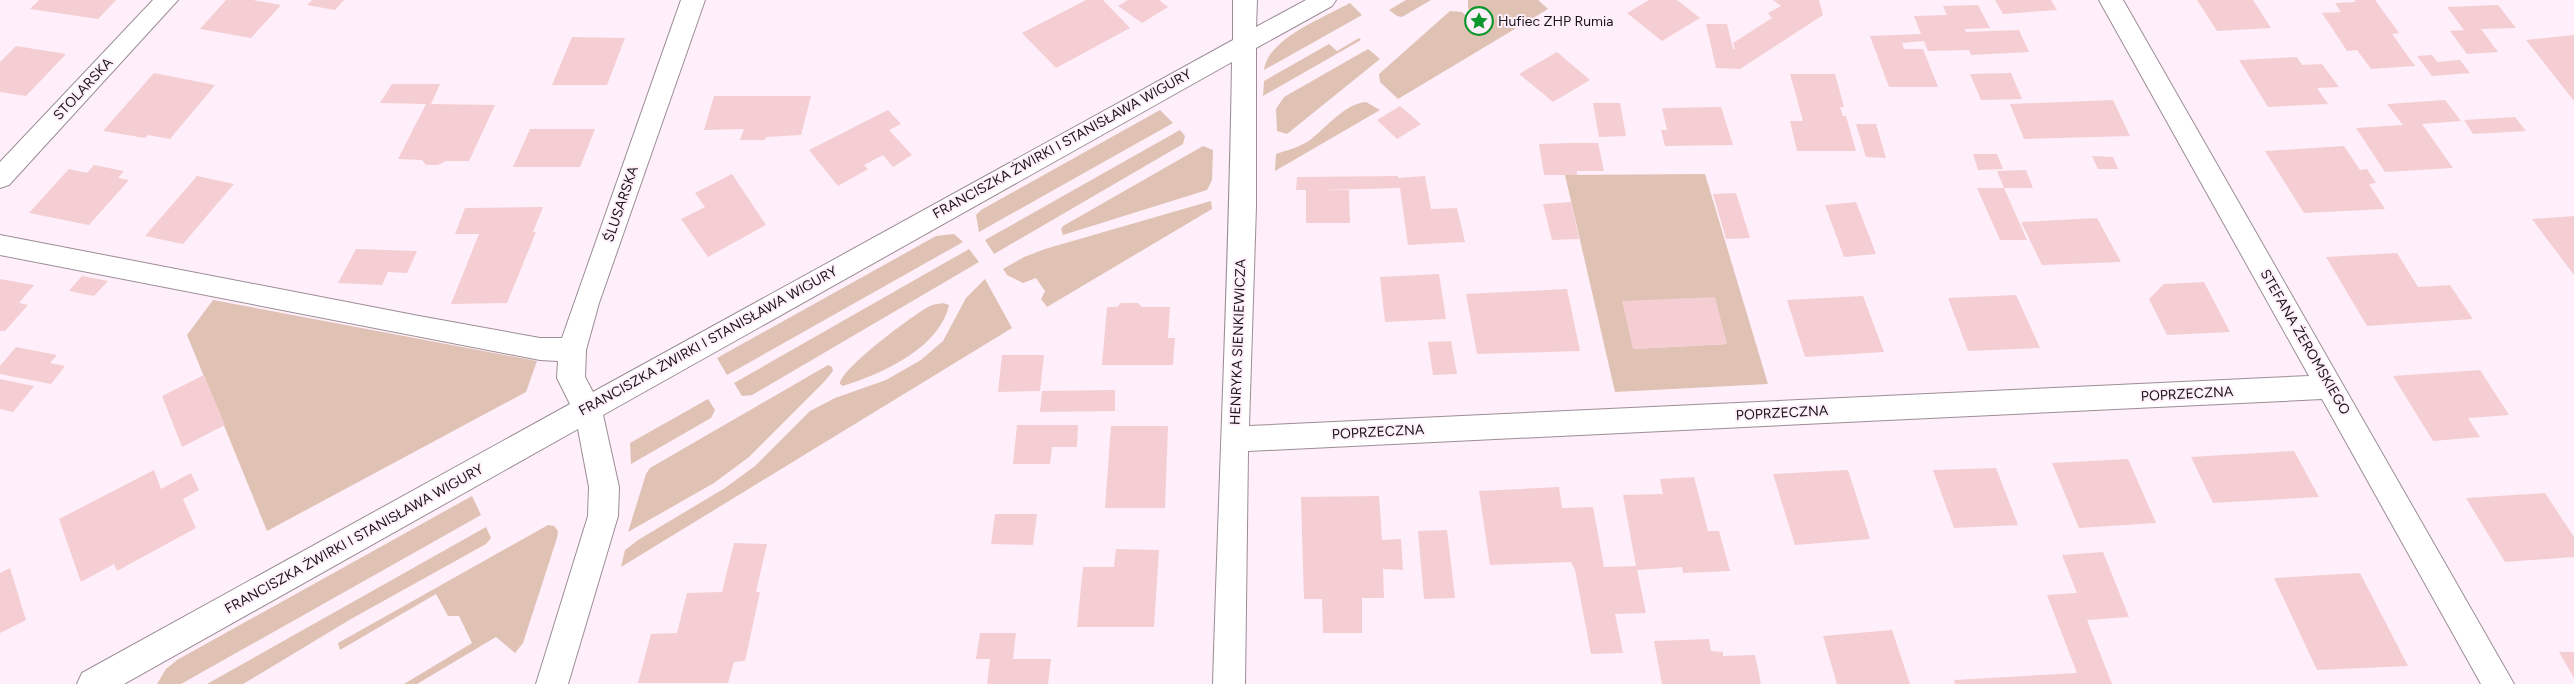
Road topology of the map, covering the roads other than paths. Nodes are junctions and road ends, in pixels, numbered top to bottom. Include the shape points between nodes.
1 (166, 0) edge
2 (693, 0) edge
3 (1245, 0) edge
4 (1324, 0) edge
5 (2111, 0) edge
6 (1243, 44) junction
7 (0, 178) edge
8 (0, 245) edge
9 (572, 350) junction
10 (2331, 387) junction
11 (588, 409) junction
12 (1234, 439) junction
13 (93, 684) edge
14 (552, 684) edge
15 (1229, 684) edge
16 (2498, 684) edge

1 - 7 street, STOLARSKA
2 - 9 street, ŚLUSARSKA
3 - 6 street, HENRYKA SIENKIEWICZA
4 - 6 street, FRANCISZKA ŻWIRKI I STANISŁAWA WIGURY
5 - 10 street, STEFANA ŻEROMSKIEGO
6 - 11 street, FRANCISZKA ŻWIRKI I STANISŁAWA WIGURY
6 - 12 street, HENRYKA SIENKIEWICZA via 1245,152
8 - 9 street via 418,327 540,349
9 - 11 street, ŚLUSARSKA via 571,378
10 - 12 street, POPRZECZNA
10 - 16 street, STEFANA ŻEROMSKIEGO
11 - 13 street, FRANCISZKA ŻWIRKI I STANISŁAWA WIGURY
11 - 14 street, ŚLUSARSKA via 604,487 603,516
12 - 15 street, HENRYKA SIENKIEWICZA

